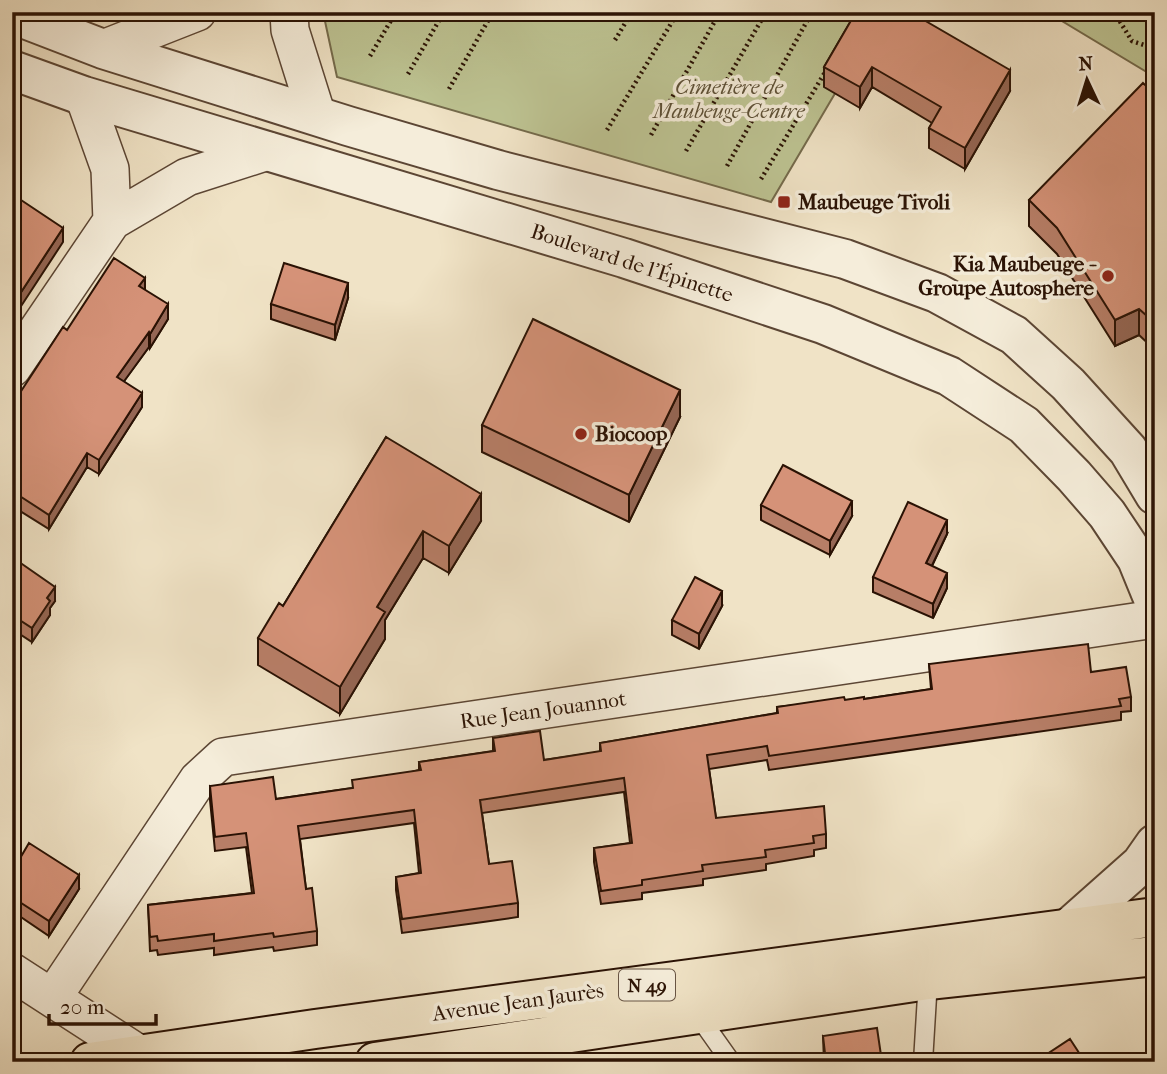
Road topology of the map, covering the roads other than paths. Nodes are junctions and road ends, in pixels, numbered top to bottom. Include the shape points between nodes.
1 (197, 12) edge
2 (289, 12) edge
3 (12, 14) edge
4 (103, 49) junction
5 (12, 70) edge
6 (84, 96) junction
7 (317, 116) junction
8 (268, 151) junction
9 (111, 220) junction
10 (12, 368) edge
11 (1155, 495) edge
12 (1155, 603) edge
13 (1155, 619) edge
14 (1155, 844) edge
15 (1155, 917) edge
16 (1070, 927) junction
17 (1155, 956) edge
18 (12, 972) edge
19 (928, 980) junction
20 (54, 997) junction
21 (697, 1014) junction
22 (145, 1058) edge
23 (90, 1062) edge
24 (375, 1062) edge
25 (731, 1062) edge
26 (923, 1062) edge

1 - 4 street
2 - 7 street via 290,30
3 - 4 street
4 - 7 street
5 - 6 street, Boulevard de l'Épinette
6 - 8 street, Boulevard de l'Épinette
6 - 9 street via 110,169
7 - 11 street via 498,170 845,259 937,293 1014,335 1068,384 1128,450
8 - 9 street via 187,177
8 - 12 street, Boulevard de l'Épinette via 624,258 823,324 949,376 1024,425 1074,476 1107,513 1137,559
9 - 10 street
13 - 20 street, Rue Jean Jouannot via 223,757 198,780
14 - 16 street via 1141,864
15 - 16 main road, Avenue Jean Jaurès / N 49
16 - 22 main road, Avenue Jean Jaurès / N 49
17 - 19 main road, Avenue Jean Jaurès / N 49
18 - 20 street
19 - 21 main road, Avenue Jean Jaurès / N 49
19 - 26 lane
20 - 22 street
21 - 24 main road, Avenue Jean Jaurès / N 49
21 - 25 lane
22 - 23 main road, Avenue Jean Jaurès / N 49

